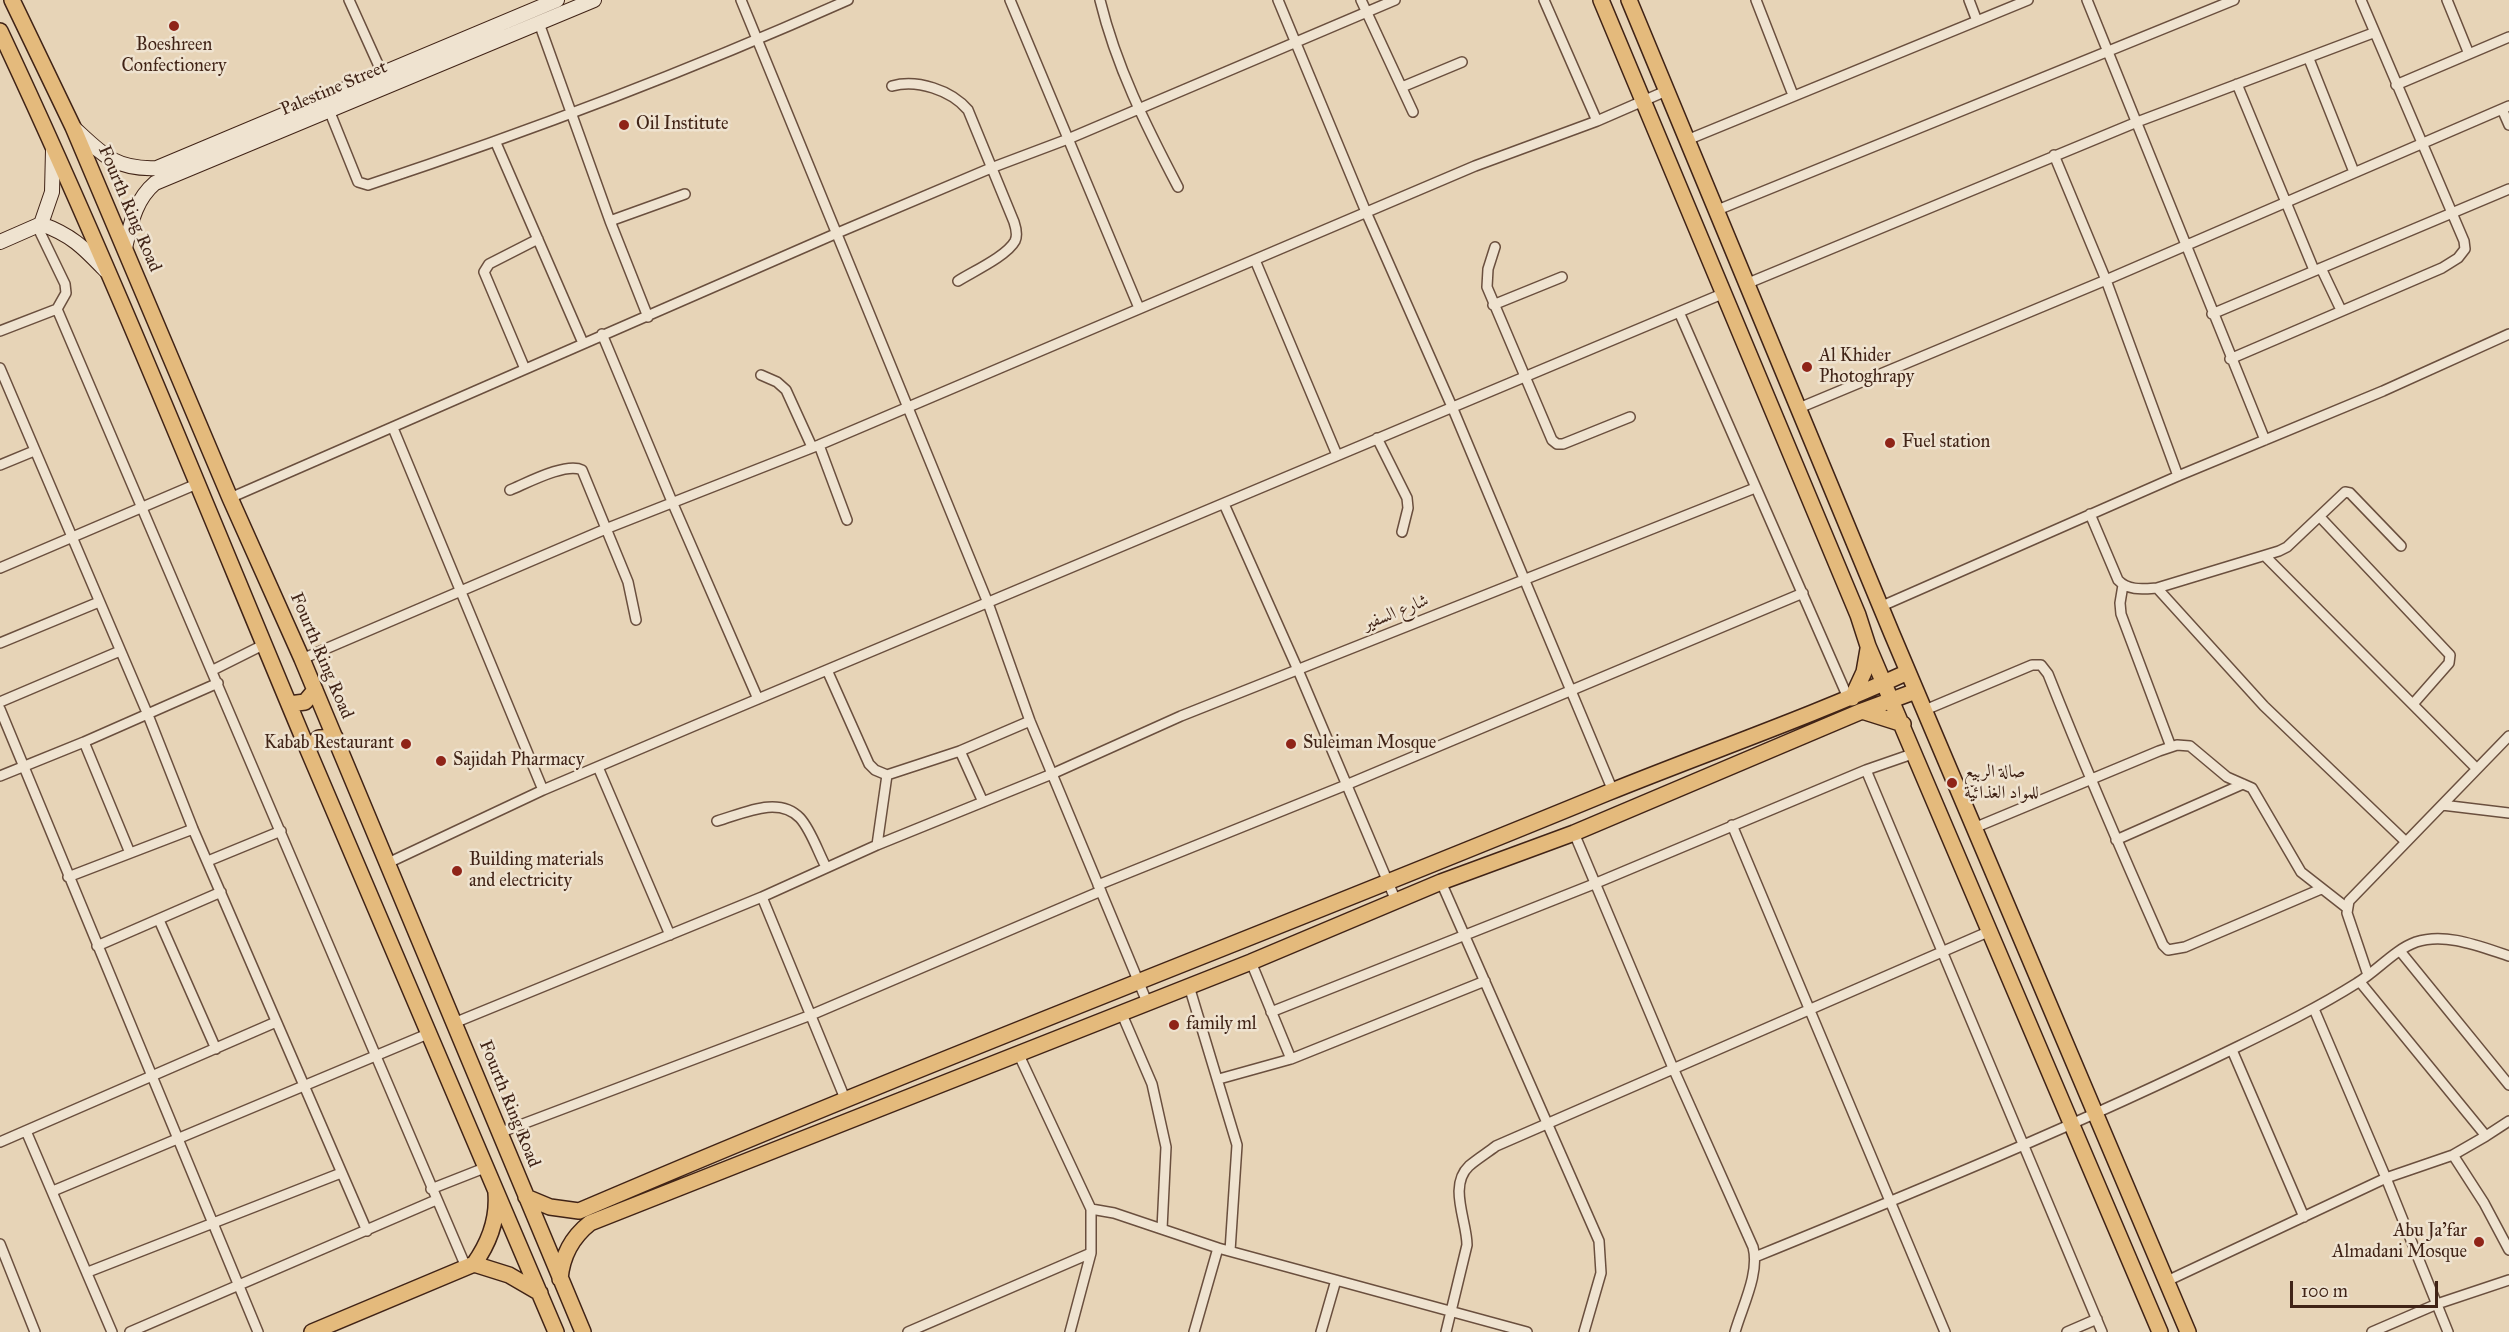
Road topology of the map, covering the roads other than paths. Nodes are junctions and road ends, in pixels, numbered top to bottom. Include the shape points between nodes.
1 (12, 0) edge
2 (349, 0) edge
3 (557, 0) edge
4 (594, 0) edge
5 (741, 0) edge
6 (848, 0) edge
7 (1010, 0) edge
8 (1100, 0) edge
9 (1278, 0) edge
10 (1361, 0) edge
11 (1395, 0) edge
12 (1544, 0) edge
13 (1600, 0) edge
14 (1629, 0) edge
15 (1756, 0) edge
16 (1969, 0) edge
17 (2028, 0) edge
18 (2087, 0) edge
19 (2234, 0) edge
20 (2361, 0) edge
21 (2447, 0) edge
22 (1366, 12) junction
23 (1977, 21) junction
24 (539, 23) junction
25 (0, 31) edge
26 (2373, 33) junction
27 (2509, 38) edge
28 (757, 40) junction
29 (1295, 41) junction
30 (2109, 50) junction
31 (2469, 54) junction
32 (2309, 59) junction
33 (1462, 62) dead end
34 (382, 73) junction
35 (2237, 84) junction
36 (2396, 85) junction
37 (892, 86) dead end
38 (1402, 87) junction
39 (1666, 91) junction
40 (1793, 95) junction
41 (1642, 101) junction
42 (2506, 107) edge
43 (1138, 109) junction
44 (329, 110) junction
45 (573, 112) junction
46 (1413, 112) dead end
47 (1597, 121) junction
48 (2137, 122) junction
49 (2509, 125) edge
50 (73, 127) junction
51 (1068, 139) junction
52 (1687, 140) junction
53 (52, 141) junction
54 (496, 142) junction
55 (2421, 143) junction
56 (2054, 155) junction
57 (991, 168) junction
58 (2354, 172) junction
59 (1178, 187) dead end
60 (2509, 189) edge
61 (685, 194) dead end
62 (2284, 201) junction
63 (1715, 211) junction
64 (1366, 212) junction
65 (2451, 213) junction
66 (610, 221) junction
67 (39, 225) junction
68 (836, 234) junction
69 (538, 239) junction
70 (0, 242) edge
71 (2186, 244) junction
72 (1495, 247) dead end
73 (125, 248) junction
74 (1255, 260) junction
75 (2317, 269) junction
76 (112, 277) junction
77 (1562, 277) dead end
78 (2106, 280) junction
79 (958, 281) dead end
80 (1746, 284) junction
81 (1722, 294) junction
82 (1493, 305) junction
83 (1139, 308) junction
84 (57, 309) junction
85 (2341, 310) junction
86 (1679, 312) junction
87 (2212, 314) junction
88 (648, 316) junction
89 (0, 331) edge
90 (602, 334) junction
91 (2509, 334) edge
92 (583, 343) junction
93 (2230, 359) junction
94 (0, 368) edge
95 (525, 369) junction
96 (761, 375) dead end
97 (1525, 377) junction
98 (10, 394) junction
99 (0, 398) edge
100 (908, 405) junction
101 (1798, 408) junction
102 (1453, 409) junction
103 (1630, 417) dead end
104 (393, 428) junction
105 (1377, 438) junction
106 (2265, 440) junction
107 (815, 446) junction
108 (34, 450) junction
109 (1337, 455) junction
110 (0, 465) edge
111 (2178, 476) junction
112 (199, 483) junction
113 (1755, 488) junction
114 (510, 490) dead end
115 (230, 498) junction
116 (673, 504) junction
117 (1224, 504) junction
118 (142, 506) junction
119 (2090, 514) junction
120 (2320, 518) junction
121 (848, 520) dead end
122 (608, 528) junction
123 (1402, 532) dead end
124 (71, 537) junction
125 (2401, 546) dead end
126 (2265, 556) junction
127 (0, 568) edge
128 (1523, 579) junction
129 (2123, 585) junction
130 (2157, 588) junction
131 (461, 592) junction
132 (1803, 593) junction
133 (99, 602) junction
134 (988, 603) junction
135 (1882, 606) junction
136 (636, 620) dead end
137 (0, 643) edge
138 (265, 644) junction
139 (1868, 646) junction
140 (120, 651) junction
141 (302, 660) junction
142 (213, 670) junction
143 (827, 670) junction
144 (1298, 670) junction
145 (1908, 672) junction
146 (218, 683) junction
147 (1884, 683) junction
148 (315, 690) junction
149 (1916, 691) junction
150 (1570, 692) junction
151 (758, 699) junction
152 (1850, 699) junction
153 (1892, 700) junction
154 (0, 702) edge
155 (290, 704) junction
156 (2413, 704) junction
157 (0, 709) edge
158 (1925, 710) junction
159 (1862, 711) junction
160 (148, 715) junction
161 (1030, 721) junction
162 (1903, 724) junction
163 (2509, 736) edge
164 (335, 737) junction
165 (84, 742) junction
166 (2171, 747) junction
167 (308, 748) junction
168 (960, 751) junction
169 (1915, 753) junction
170 (1702, 756) junction
171 (23, 766) junction
172 (598, 767) junction
173 (2477, 769) junction
174 (1866, 770) junction
175 (1052, 774) junction
176 (887, 775) junction
177 (0, 776) edge
178 (1710, 776) junction
179 (2089, 780) junction
180 (2243, 784) junction
181 (1346, 785) junction
182 (543, 790) junction
183 (1613, 791) junction
184 (982, 802) junction
185 (2442, 805) junction
186 (2509, 813) edge
187 (717, 821) dead end
188 (1732, 825) junction
189 (1974, 828) junction
190 (194, 829) junction
191 (281, 831) junction
192 (1574, 833) junction
193 (2116, 840) junction
194 (2405, 841) junction
195 (877, 845) junction
196 (130, 853) junction
197 (208, 861) junction
198 (388, 863) junction
199 (826, 867) junction
200 (68, 877) junction
201 (1387, 882) junction
202 (1441, 882) junction
203 (1594, 884) junction
204 (1100, 888) junction
205 (2321, 889) junction
206 (221, 892) junction
207 (762, 897) junction
208 (1396, 901) junction
209 (2347, 908) junction
210 (159, 920) junction
211 (1288, 922) junction
212 (1989, 931) junction
213 (670, 935) junction
214 (1464, 935) junction
215 (1298, 942) junction
216 (2509, 944) edge
217 (97, 946) junction
218 (1942, 950) junction
219 (2400, 951) junction
220 (2507, 955) edge
221 (1251, 962) junction
222 (2368, 975) junction
223 (1485, 981) junction
224 (1139, 982) junction
225 (2360, 982) junction
226 (1189, 986) junction
227 (1147, 1002) junction
228 (1809, 1008) junction
229 (2314, 1009) junction
230 (1121, 1012) junction
231 (1271, 1012) junction
232 (811, 1015) junction
233 (276, 1022) junction
234 (454, 1023) junction
235 (430, 1033) junction
236 (216, 1049) junction
237 (2232, 1050) junction
238 (1018, 1053) junction
239 (374, 1055) junction
240 (1291, 1059) junction
241 (1673, 1068) junction
242 (152, 1077) junction
243 (1219, 1079) junction
244 (305, 1085) junction
245 (2509, 1085) edge
246 (846, 1101) junction
247 (2094, 1114) junction
248 (2509, 1121) edge
249 (1548, 1122) junction
250 (2070, 1124) junction
251 (26, 1131) junction
252 (499, 1133) junction
253 (2486, 1136) junction
254 (178, 1138) junction
255 (0, 1142) edge
256 (2023, 1144) junction
257 (2453, 1155) junction
258 (488, 1167) junction
259 (341, 1173) junction
260 (2386, 1178) junction
261 (495, 1184) junction
262 (431, 1189) junction
263 (53, 1191) junction
264 (526, 1197) junction
265 (436, 1200) junction
266 (1890, 1202) junction
267 (1090, 1209) junction
268 (2304, 1217) junction
269 (212, 1223) junction
270 (1162, 1229) junction
271 (367, 1231) junction
272 (0, 1244) edge
273 (1218, 1248) junction
274 (2509, 1250) edge
275 (1230, 1251) junction
276 (1091, 1253) junction
277 (1755, 1257) junction
278 (470, 1266) junction
279 (88, 1272) junction
280 (560, 1279) junction
281 (1336, 1280) junction
282 (2509, 1280) edge
283 (2167, 1281) junction
284 (239, 1286) junction
285 (540, 1293) junction
286 (2437, 1304) junction
287 (1451, 1311) junction
288 (2097, 1319) junction
289 (36, 1332) edge
290 (112, 1332) edge
291 (130, 1332) edge
292 (258, 1332) edge
293 (312, 1332) edge
294 (556, 1332) edge
295 (583, 1332) edge
296 (908, 1332) edge
297 (1070, 1332) edge
298 (1194, 1332) edge
299 (1322, 1332) edge
300 (1446, 1332) edge
301 (1527, 1332) edge
302 (1584, 1332) edge
303 (1735, 1332) edge
304 (1945, 1332) edge
305 (2067, 1332) edge
306 (2102, 1332) edge
307 (2160, 1332) edge
308 (2188, 1332) edge
309 (2372, 1332) edge
310 (2448, 1332) edge

1 - 50 main road, Fourth Ring Road
2 - 34 street
3 - 34 street, Palestine Street
4 - 24 street, Palestine Street
5 - 28 street
6 - 28 street
7 - 51 street
8 - 43 street via 1110,38
9 - 29 street
10 - 22 street
11 - 22 street
12 - 47 street
13 - 41 main road
14 - 39 main road
15 - 40 street
16 - 23 street
17 - 23 street
18 - 30 street
19 - 30 street
20 - 26 street
21 - 31 street
22 - 29 street
22 - 38 street
23 - 40 street
24 - 44 street, Palestine Street
24 - 45 street
25 - 53 main road
26 - 32 street
26 - 36 street
27 - 31 street
28 - 45 street
28 - 68 street
29 - 43 street
29 - 64 street
30 - 48 street
30 - 63 street
31 - 36 street
32 - 35 street
32 - 58 street
33 - 38 street
34 - 50 street, Palestine Street via 157,168 124,166 96,149
35 - 48 street
35 - 62 street
36 - 55 street
37 - 57 street via 915,83 962,103
38 - 46 street
39 - 41 street
39 - 52 main road
40 - 52 street
41 - 47 street
41 - 81 main road
42 - 49 street
42 - 55 street
43 - 51 street
43 - 59 street
44 - 54 street via 358,182 364,185
44 - 73 street, Palestine Street via 155,183 138,204
45 - 54 street
45 - 66 street
47 - 64 street
48 - 56 street
48 - 71 street
50 - 73 main road, Fourth Ring Road
51 - 57 street
51 - 83 street
52 - 63 main road
53 - 67 street via 54,175
53 - 76 main road
54 - 69 street
55 - 58 street
55 - 65 street
56 - 78 street
56 - 80 street
57 - 68 street
57 - 79 street via 1014,222 1015,240 1006,251
58 - 62 street
60 - 65 street
61 - 66 street
62 - 71 street
62 - 75 street
63 - 80 main road
64 - 74 street
64 - 102 street
65 - 75 street
65 - 85 street via 2464,241 2458,258
66 - 88 street
67 - 70 street
67 - 76 street via 77,241
67 - 84 street via 66,286
68 - 88 street
68 - 100 street
69 - 92 street
69 - 95 street via 489,264 484,272
71 - 78 street
71 - 87 street
72 - 82 street via 1487,287
73 - 115 main road, Fourth Ring Road
74 - 83 street
74 - 109 street
75 - 85 street
75 - 87 street
76 - 112 main road
77 - 82 street
78 - 101 street
78 - 111 street
80 - 101 main road
81 - 86 street
81 - 139 main road
82 - 97 street
83 - 100 street
84 - 89 street
84 - 118 street
85 - 93 street
86 - 97 street
86 - 113 street
87 - 93 street
88 - 90 street
90 - 92 street
90 - 116 street
91 - 106 street
92 - 95 street
93 - 106 street
94 - 98 street
95 - 104 street
96 - 107 street via 786,390
97 - 102 street
97 - 103 street via 1557,444
98 - 99 street
98 - 108 street
100 - 107 street
100 - 134 street
101 - 135 main road
102 - 105 street
102 - 128 street
104 - 115 street
104 - 131 street
105 - 109 street
105 - 123 street via 1407,498
106 - 111 street
107 - 116 street
107 - 121 street
108 - 110 street
108 - 124 street
109 - 117 street
111 - 119 street
112 - 118 street
112 - 138 main road
113 - 128 street, شارع السفير
113 - 132 street
114 - 122 street via 577,467 582,470
115 - 141 main road, Fourth Ring Road
116 - 122 street
116 - 151 street
117 - 134 street
117 - 144 street
118 - 124 street
118 - 142 street
119 - 129 street
119 - 135 street
120 - 125 street via 2347,492
120 - 126 street via 2287,547
120 - 156 street via 2450,655 2449,663
122 - 131 street
122 - 136 street via 628,582
124 - 127 street
124 - 133 street
126 - 130 street
126 - 156 street
128 - 144 street, شارع السفير
128 - 150 street
129 - 130 street
129 - 166 street via 2121,614
130 - 194 street via 2264,706
131 - 141 street
131 - 182 street
132 - 150 street
132 - 152 street
133 - 137 street
133 - 140 street
134 - 143 street
134 - 161 street
135 - 145 main road
138 - 142 street
138 - 155 main road
139 - 147 main road
139 - 152 main road via 1864,672
140 - 154 street
140 - 160 street
141 - 148 main road, Fourth Ring Road
142 - 146 street
143 - 151 street
143 - 176 street via 869,764
144 - 175 street, شارع السفير via 1181,716
144 - 181 street
145 - 147 main road
145 - 149 main road
146 - 160 street
146 - 191 street
147 - 152 main road
147 - 153 main road
148 - 155 main road via 304,702
148 - 164 main road, Fourth Ring Road
149 - 153 main road
149 - 158 main road
150 - 181 street
150 - 183 street
151 - 172 street
152 - 170 main road
153 - 159 main road
153 - 162 main road
155 - 167 main road
156 - 173 street
157 - 171 street
158 - 179 street via 2032,665 2041,665
158 - 189 main road
159 - 162 main road
159 - 178 main road
160 - 165 street
160 - 190 street
161 - 168 street
161 - 175 street
162 - 169 main road
163 - 173 street
164 - 167 main road via 319,738
164 - 198 main road, Fourth Ring Road
165 - 171 street
165 - 196 street
166 - 179 street
166 - 180 street via 2190,747 2227,777
167 - 235 main road
168 - 176 street
168 - 184 street
169 - 174 street
169 - 212 main road
170 - 178 main road
170 - 183 main road
171 - 177 street
171 - 200 street
172 - 182 street
172 - 213 street
173 - 185 street
174 - 188 street
174 - 218 street
175 - 184 street, شارع السفير
175 - 204 street
176 - 195 street
178 - 192 main road
179 - 189 street
179 - 193 street
180 - 193 street
180 - 205 street via 2256,792 2301,872
181 - 201 street
181 - 204 street
182 - 198 street
183 - 201 main road
184 - 195 street, شارع السفير
185 - 186 street
185 - 194 street
187 - 199 street via 770,806 788,809 801,819
188 - 203 street
188 - 228 street
189 - 247 main road
190 - 196 street
190 - 197 street
191 - 197 street
191 - 239 street
192 - 202 main road
192 - 203 street
193 - 205 street via 2168,950 2185,947
194 - 209 street via 2349,901
195 - 199 street, شارع السفير
196 - 200 street
197 - 206 street
198 - 234 main road, Fourth Ring Road
199 - 207 street, شارع السفير
200 - 217 street
201 - 208 street
201 - 211 main road
202 - 208 main road
202 - 214 street
203 - 214 street
203 - 241 street
204 - 224 street
204 - 232 street
205 - 209 street
206 - 210 street
206 - 233 street
207 - 213 street, شارع السفير
207 - 232 street
208 - 215 main road
209 - 222 street
210 - 217 street
210 - 236 street
211 - 215 main road
211 - 224 main road
212 - 218 street
212 - 250 main road
213 - 234 street, شارع السفير
214 - 223 street
214 - 231 street
215 - 221 main road
216 - 220 street
217 - 242 street
218 - 228 street
218 - 256 street
219 - 220 street via 2415,942 2442,939
219 - 222 street
219 - 245 street
221 - 226 main road
221 - 231 street
222 - 225 street
223 - 240 street
223 - 249 street
224 - 227 street
224 - 246 main road
225 - 229 street
225 - 253 street
226 - 227 main road
226 - 243 street
227 - 230 main road
228 - 241 street
228 - 266 street
229 - 237 street
229 - 260 street
230 - 238 main road
230 - 270 street via 1152,1084 1166,1147
231 - 240 street
232 - 246 street
232 - 252 street
233 - 236 street
233 - 244 street
234 - 252 main road, Fourth Ring Road
235 - 239 street
235 - 258 main road
236 - 242 street
237 - 247 street
237 - 268 street
238 - 267 street
238 - 280 main road via 590,1223 568,1248
239 - 244 street
239 - 262 street
240 - 243 street
241 - 249 street
241 - 277 street
242 - 251 street
242 - 254 street
243 - 275 street via 1237,1144
244 - 254 street
244 - 259 street
246 - 264 main road via 579,1211 550,1208
247 - 250 street
247 - 283 main road
248 - 253 street
249 - 287 street via 1496,1146 1461,1177 1458,1189 1467,1245
249 - 302 street via 1599,1241 1601,1273
250 - 256 street
250 - 307 main road
251 - 255 street
251 - 263 street
252 - 264 main road, Fourth Ring Road
253 - 257 street
254 - 263 street
254 - 269 street
256 - 266 street
256 - 288 street
257 - 260 street
257 - 274 street
258 - 261 main road
258 - 262 street
259 - 269 street
259 - 271 street
260 - 268 street
260 - 286 street
261 - 278 main road via 493,1226
261 - 285 main road
262 - 265 street
263 - 279 street
264 - 280 main road, Fourth Ring Road
265 - 271 street
265 - 278 street
266 - 277 street
266 - 304 street
267 - 270 street
267 - 276 street
268 - 283 street
269 - 279 street
269 - 284 street
270 - 273 street
271 - 284 street
272 - 289 street
273 - 275 street
273 - 298 street
275 - 281 street
276 - 296 street
276 - 297 street
277 - 303 street
278 - 285 main road via 509,1275
278 - 293 main road
279 - 290 street
280 - 295 main road, Fourth Ring Road
281 - 287 street
281 - 299 street
282 - 286 street
283 - 308 main road
284 - 291 street
284 - 292 street
285 - 294 main road
286 - 309 street
286 - 310 street
287 - 300 street
287 - 301 street
288 - 305 street
288 - 306 street

